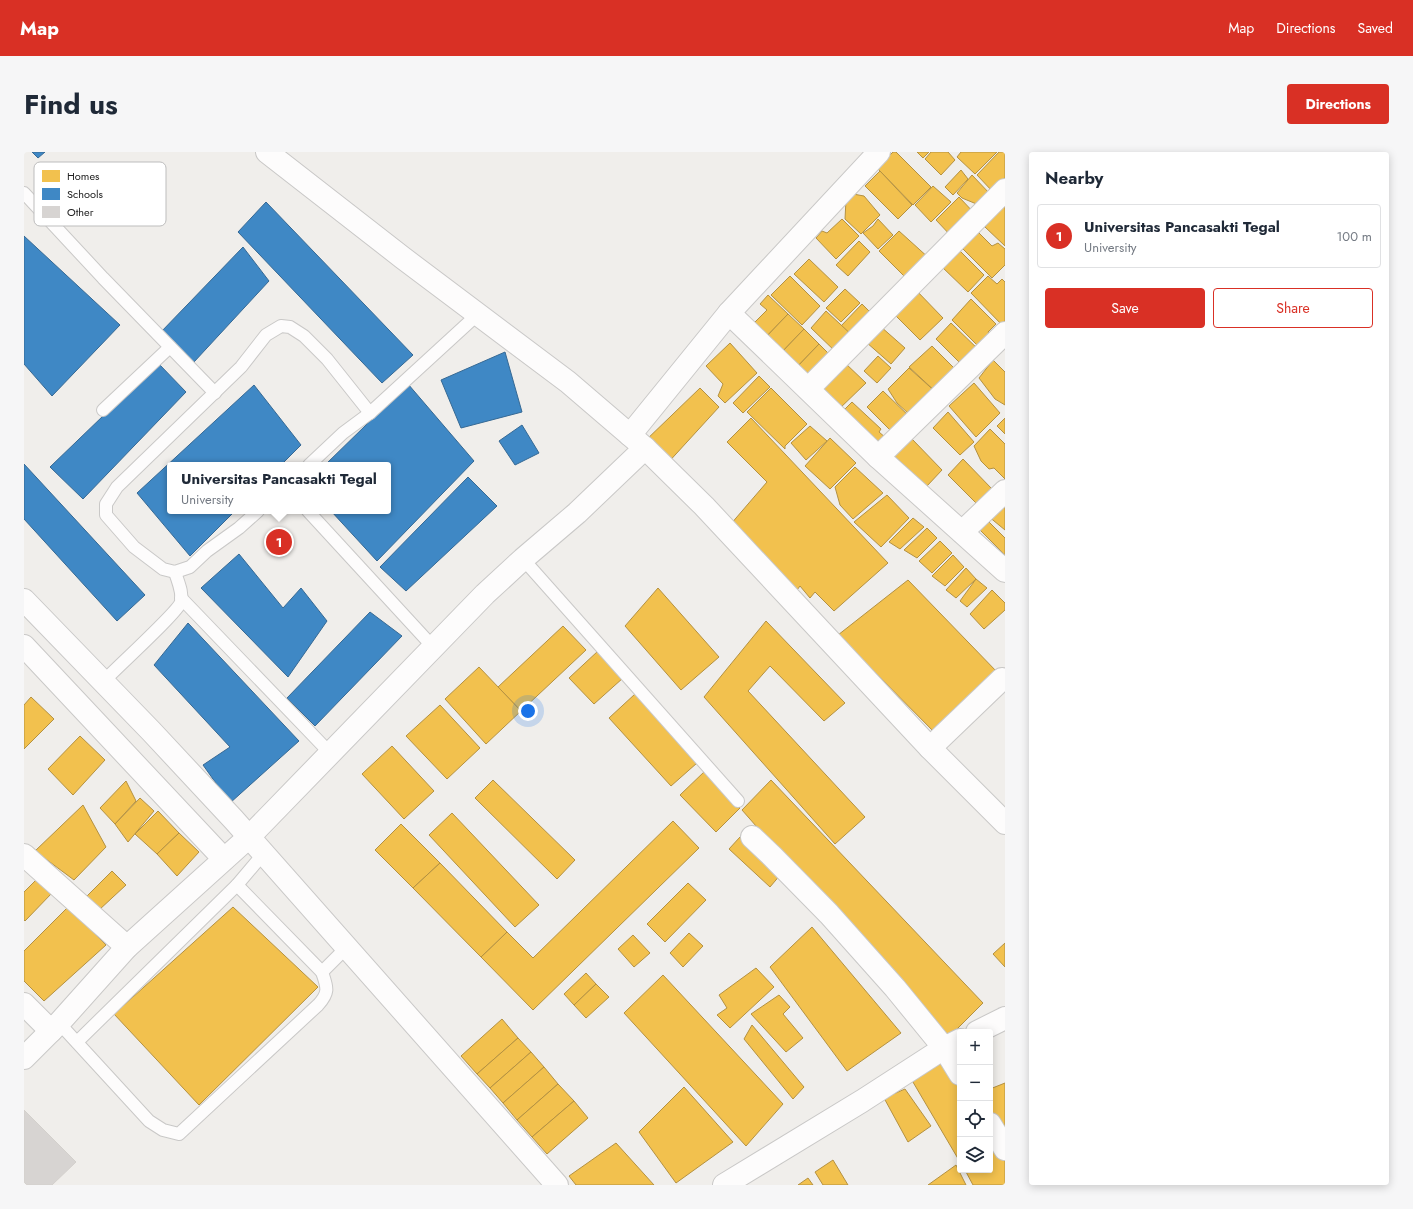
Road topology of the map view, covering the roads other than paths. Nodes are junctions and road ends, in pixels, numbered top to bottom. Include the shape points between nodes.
1 (267, 152) edge
2 (879, 152) edge
3 (1005, 190) edge
4 (24, 193) edge
5 (34, 204) edge
6 (55, 226) edge
7 (728, 312) junction
8 (478, 314) junction
9 (1005, 333) edge
10 (170, 347) junction
11 (808, 389) junction
12 (215, 393) junction
13 (103, 410) dead end
14 (370, 413) junction
15 (637, 442) junction
16 (878, 456) junction
17 (312, 462) edge
18 (1005, 491) edge
19 (255, 514) edge
20 (311, 514) edge
21 (962, 532) junction
22 (523, 559) junction
23 (1005, 571) edge
24 (175, 572) junction
25 (181, 598) junction
26 (24, 600) edge
27 (24, 646) edge
28 (434, 648) junction
29 (1002, 680) dead end
30 (103, 682) junction
31 (930, 748) junction
32 (330, 753) junction
33 (738, 801) dead end
34 (1005, 823) edge
35 (249, 837) junction
36 (752, 837) dead end
37 (264, 853) junction
38 (24, 855) edge
39 (224, 859) junction
40 (237, 884) junction
41 (127, 947) junction
42 (347, 948) junction
43 (322, 972) junction
44 (24, 1004) edge
45 (1005, 1018) edge
46 (55, 1027) junction
47 (983, 1029) edge
48 (77, 1042) junction
49 (952, 1044) edge
50 (24, 1058) edge
51 (958, 1065) edge
52 (993, 1129) edge
53 (1005, 1149) edge
54 (557, 1185) edge
55 (724, 1185) edge

1 - 8 street
2 - 7 street
3 - 11 street
4 - 5 lane
6 - 10 lane
7 - 11 street
7 - 15 street
8 - 14 lane
8 - 15 street via 568,382
9 - 16 street
10 - 12 lane
10 - 13 lane
11 - 16 street
12 - 14 lane via 241,367 266,335 281,326 286,326 304,336 327,358
12 - 24 lane via 117,487 106,504 106,515 134,547 163,569
14 - 17 lane via 343,433
15 - 22 street via 577,513
15 - 31 street via 704,506
16 - 21 street
18 - 21 street
19 - 24 lane via 190,567
20 - 28 lane
21 - 23 street
22 - 28 street via 485,594
22 - 33 lane
24 - 25 lane
25 - 30 lane via 180,604 168,619
25 - 32 lane
26 - 30 street
27 - 39 street
28 - 32 street
29 - 31 street
30 - 35 street
31 - 34 street
32 - 35 street
35 - 37 street
35 - 39 street
36 - 49 street via 829,914 895,988
37 - 40 lane
37 - 42 street
38 - 41 street
39 - 41 street
40 - 43 lane
40 - 48 lane
41 - 46 street
42 - 43 lane
42 - 54 street
43 - 48 lane via 328,989 318,1005 179,1134 163,1130 149,1121
44 - 46 street
45 - 47 street
46 - 48 lane
46 - 50 street
49 - 51 street
49 - 55 street
52 - 53 street

